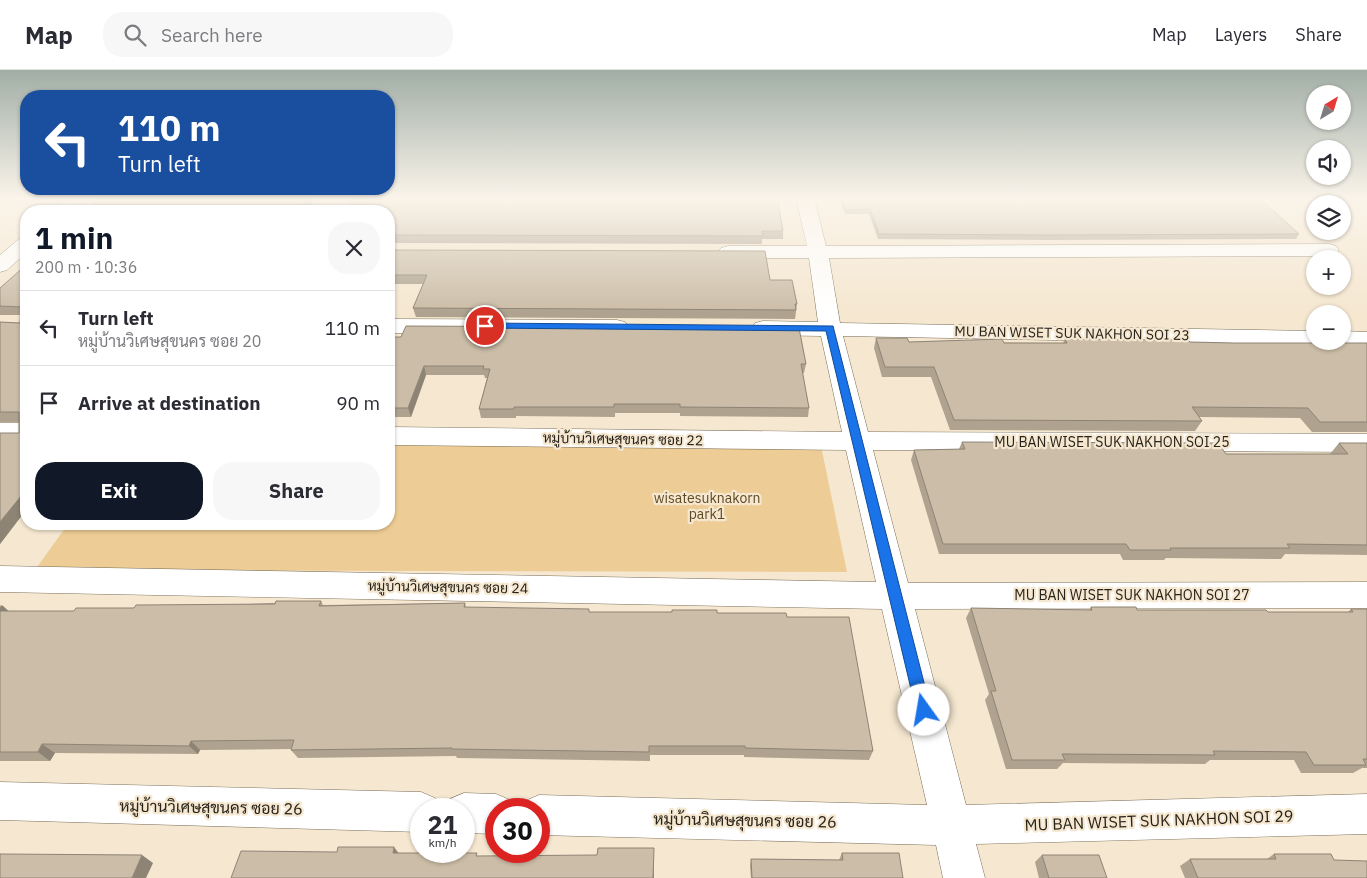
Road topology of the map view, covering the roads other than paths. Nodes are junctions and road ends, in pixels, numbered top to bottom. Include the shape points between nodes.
1 (814, 236) edge
2 (20, 250) edge
3 (1306, 250) edge
4 (708, 252) edge
5 (818, 252) junction
6 (0, 266) edge
7 (395, 326) edge
8 (634, 327) edge
9 (741, 328) edge
10 (830, 328) junction
11 (1306, 338) edge
12 (1351, 338) edge
13 (1367, 339) edge
14 (0, 432) edge
15 (20, 432) edge
16 (395, 436) edge
17 (857, 441) junction
18 (1367, 443) edge
19 (0, 579) edge
20 (896, 596) junction
21 (1367, 596) edge
22 (0, 802) edge
23 (410, 812) edge
24 (1367, 814) edge
25 (550, 815) edge
26 (951, 825) junction
27 (964, 878) edge

1 - 5 street
2 - 6 street
3 - 5 street
4 - 5 street
5 - 10 street
7 - 8 street
9 - 10 street, MU BAN WISET SUK NAKHON SOI 23
10 - 11 street, MU BAN WISET SUK NAKHON SOI 23
10 - 17 street
12 - 13 street
14 - 15 street
16 - 17 street, หมู่บ้านวิเศษสุขนคร ซอย 22
17 - 18 street, MU BAN WISET SUK NAKHON SOI 25
17 - 20 street
19 - 20 street, หมู่บ้านวิเศษสุขนคร ซอย 24
20 - 21 street, MU BAN WISET SUK NAKHON SOI 27
20 - 26 street
22 - 23 street, หมู่บ้านวิเศษสุขนคร ซอย 26
24 - 26 street, MU BAN WISET SUK NAKHON SOI 29
25 - 26 street, หมู่บ้านวิเศษสุขนคร ซอย 26
26 - 27 street

